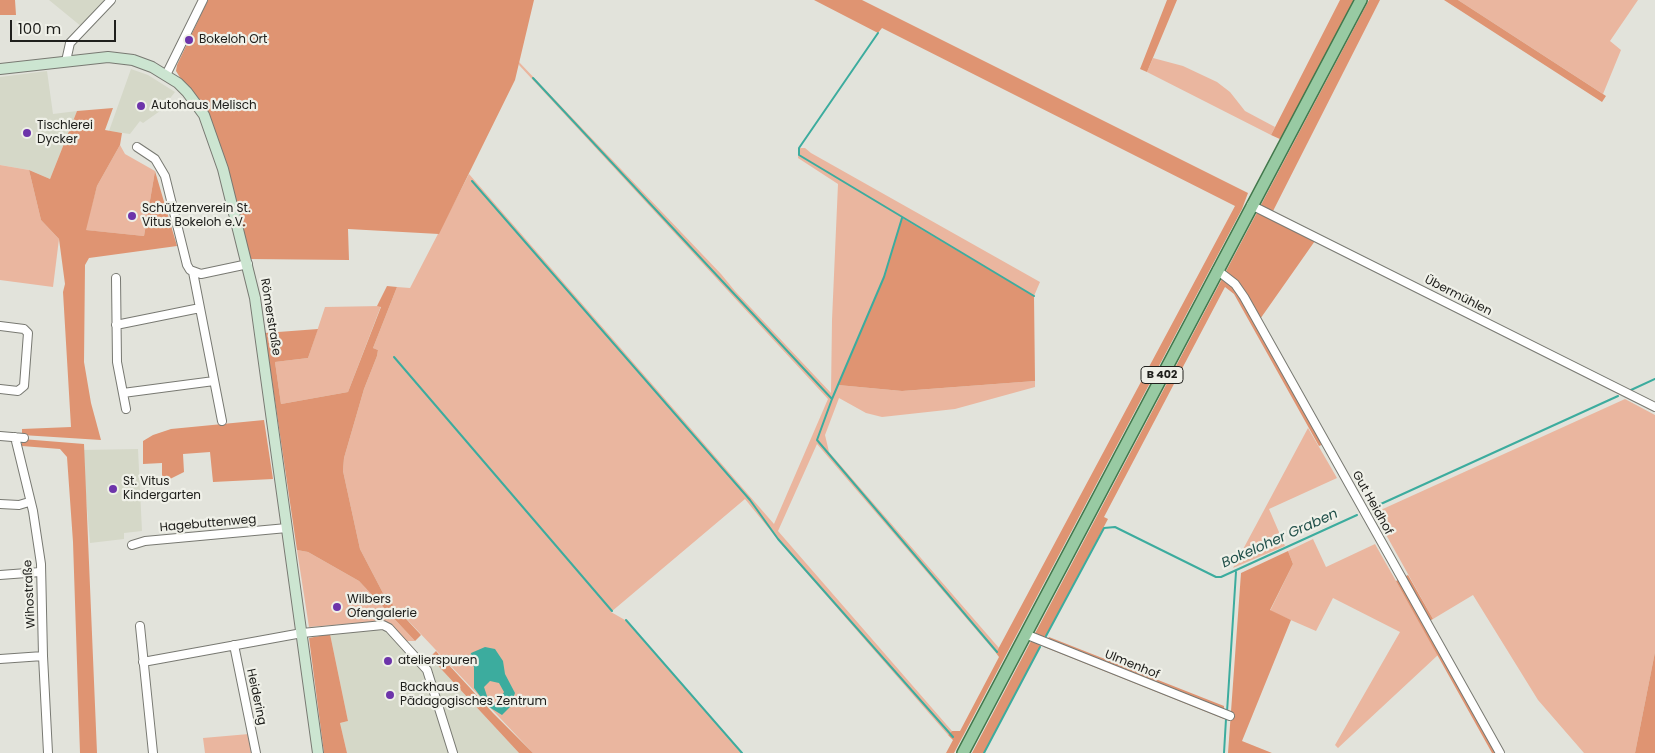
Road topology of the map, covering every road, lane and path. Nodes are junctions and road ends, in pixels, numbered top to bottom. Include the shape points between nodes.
1 (111, 0) edge
2 (203, 0) edge
3 (1361, 0) edge
4 (66, 61) junction
5 (0, 69) edge
6 (166, 75) junction
7 (137, 147) dead end
8 (1252, 205) junction
9 (248, 264) junction
10 (1217, 270) junction
11 (192, 272) junction
12 (116, 278) dead end
13 (200, 308) junction
14 (116, 324) junction
15 (0, 326) edge
16 (214, 381) junction
17 (0, 389) edge
18 (123, 394) junction
19 (1655, 407) edge
20 (126, 409) dead end
21 (222, 421) dead end
22 (0, 436) edge
23 (15, 437) junction
24 (24, 438) dead end
25 (30, 502) junction
26 (0, 504) edge
27 (287, 528) junction
28 (132, 545) dead end
29 (40, 572) junction
30 (0, 574) edge
31 (140, 626) dead end
32 (302, 633) junction
33 (1025, 634) junction
34 (234, 645) junction
35 (42, 656) junction
36 (0, 659) edge
37 (143, 662) junction
38 (1230, 716) dead end
39 (48, 753) edge
40 (153, 753) edge
41 (256, 753) edge
42 (318, 753) edge
43 (453, 753) edge
44 (963, 753) edge
45 (1500, 753) edge

1 - 4 street via 70,43
2 - 6 street
3 - 8 main road, B 402
4 - 5 street, Römerstraße
4 - 6 street, Römerstraße via 118,58 136,61
6 - 9 street, Römerstraße via 188,92 211,130
7 - 11 street via 155,159 164,176 187,265
8 - 10 main road, B 402
8 - 19 street, Übermühlen
9 - 11 street via 200,274
9 - 27 street, Römerstraße via 261,334
10 - 33 main road, B 402
10 - 45 street, Gut Heidhof via 1244,296
11 - 13 street
12 - 14 street
13 - 14 street
13 - 16 street
14 - 18 street via 117,362
15 - 17 street via 24,329 28,334 24,386 18,391
16 - 18 street
16 - 21 street
18 - 20 street
22 - 23 street
23 - 24 street
23 - 25 street, Wihostraße
25 - 26 street
25 - 29 street, Wihostraße
27 - 28 street, Hagebuttenweg via 145,541
27 - 32 street, Römerstraße
29 - 30 street
29 - 35 street, Wihostraße
31 - 37 street
32 - 34 street
32 - 42 street, Römerstraße
32 - 43 street via 375,624 389,628 427,670
33 - 38 street, Ulmenhof
33 - 44 main road, B 402
34 - 37 street
34 - 41 street, Heidering
35 - 36 street
35 - 39 street, Wihostraße
37 - 40 street

